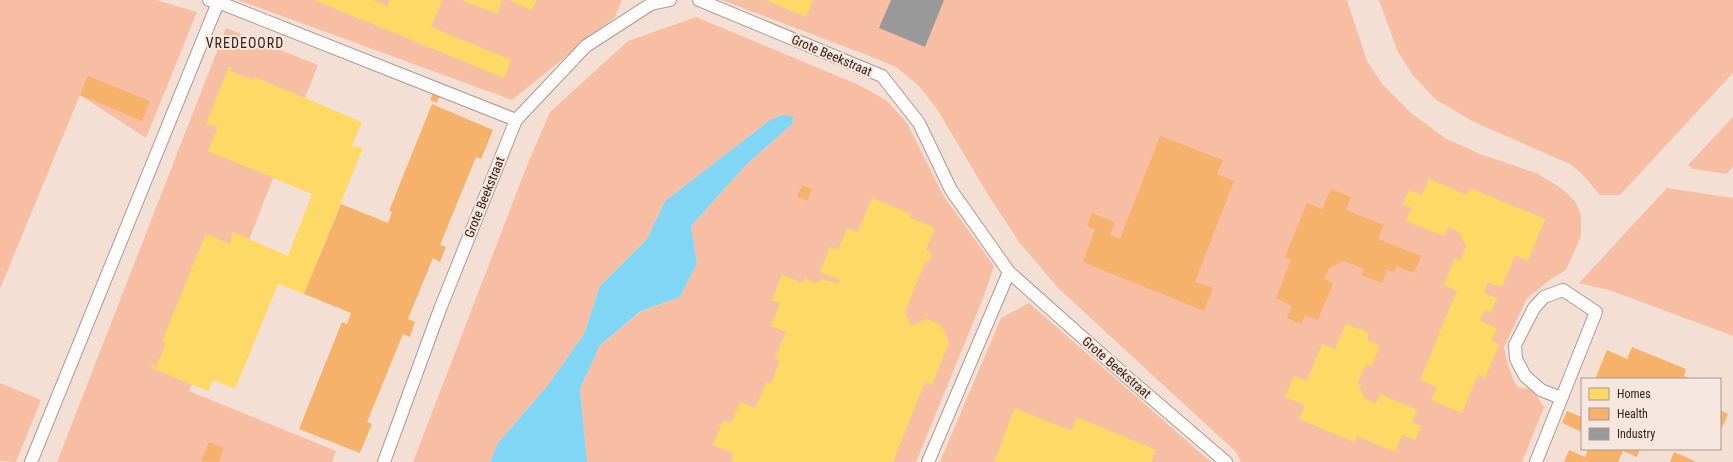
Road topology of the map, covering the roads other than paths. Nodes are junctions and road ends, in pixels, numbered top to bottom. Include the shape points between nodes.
1 (670, 0) edge
2 (699, 0) edge
3 (215, 1) edge
4 (649, 2) edge
5 (516, 120) junction
6 (1009, 272) junction
7 (1561, 398) junction
8 (30, 462) edge
9 (384, 462) edge
10 (928, 462) edge
11 (1226, 462) edge
12 (1536, 462) edge

1 - 4 lane, Grote Beekstraat
2 - 6 lane, Grote Beekstraat via 882,76 919,123 951,190
3 - 5 lane
3 - 8 lane
4 - 5 lane, Grote Beekstraat via 586,46
5 - 9 lane, Grote Beekstraat via 440,309
6 - 10 lane
6 - 11 lane, Grote Beekstraat
7 - 7 lane via 1596,312 1563,290 1544,297 1534,308 1515,345 1516,359 1526,376 1541,390
7 - 12 lane

